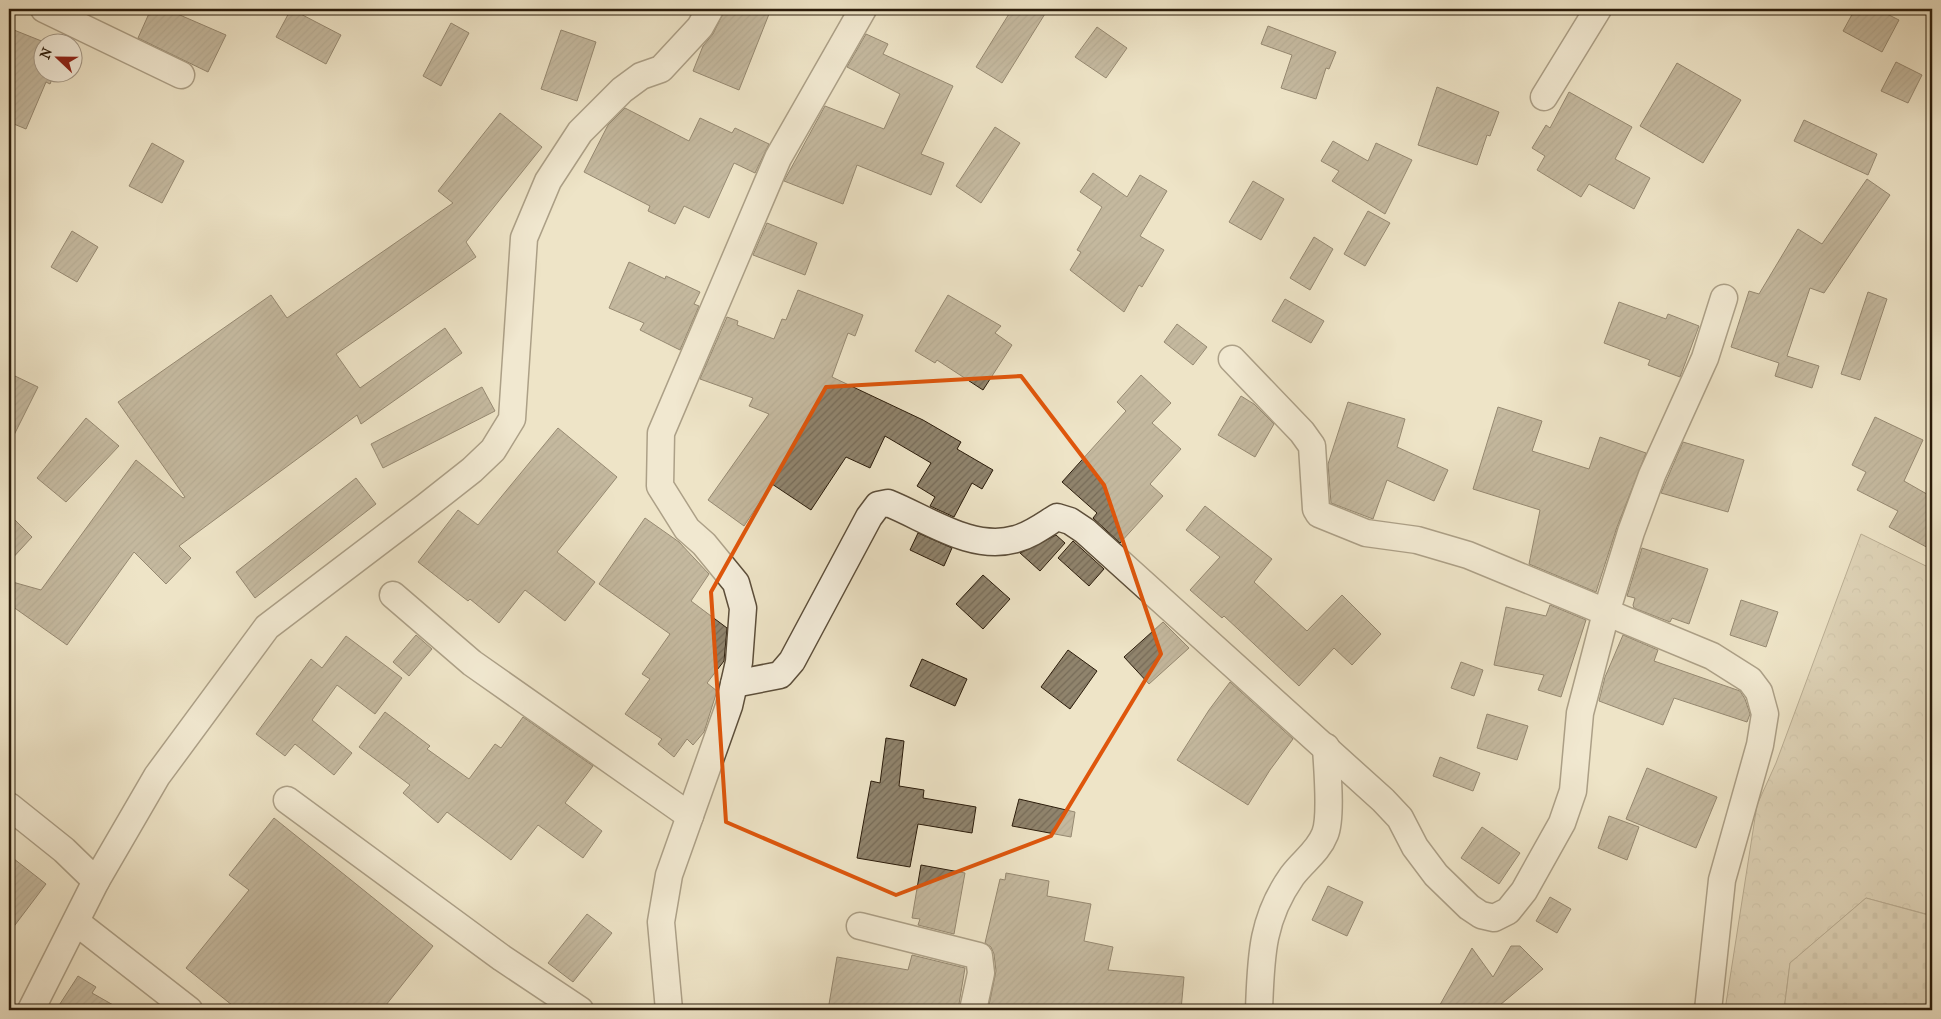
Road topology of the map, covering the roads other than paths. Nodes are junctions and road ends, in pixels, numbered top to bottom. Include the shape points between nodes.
1 (44, 9) edge
2 (710, 9) edge
3 (863, 9) edge
4 (1598, 9) edge
5 (181, 75) dead end
6 (1544, 97) dead end
7 (1724, 298) dead end
8 (1232, 360) dead end
9 (393, 595) dead end
10 (1606, 613) junction
11 (734, 684) junction
12 (1326, 746) junction
13 (287, 800) dead end
14 (9, 806) edge
15 (690, 816) junction
16 (96, 881) junction
17 (76, 922) junction
18 (860, 926) dead end
19 (31, 1010) edge
20 (189, 1010) edge
21 (580, 1010) edge
22 (669, 1010) edge
23 (973, 1010) edge
24 (1260, 1010) edge
25 (1708, 1010) edge

1 - 5 street
2 - 16 street via 700,27 661,69 641,76 622,90 580,132 548,181 524,238 512,419 493,450 445,491 267,627 156,776
3 - 11 street via 778,158 661,434 660,486 687,529 704,544 736,583 744,608
4 - 6 street
7 - 10 street via 1705,358 1630,532
8 - 10 street via 1312,446 1319,514 1366,533 1417,540 1468,555
9 - 15 street via 472,663
10 - 12 street via 1580,713 1573,790 1562,823 1524,891 1508,911 1494,918 1469,907 1436,875 1415,847 1400,818
10 - 25 street via 1712,656 1750,680 1759,692 1765,714 1760,745 1722,880
11 - 12 street via 780,675 792,661 878,505 888,503 954,533 991,544 1017,539 1057,518 1070,521 1085,531
11 - 15 street
12 - 24 street via 1326,833 1274,904 1265,930 1261,958
13 - 21 street via 502,958
14 - 16 street via 64,850
15 - 22 street via 669,875 661,922
16 - 17 street
17 - 19 street
17 - 20 street
18 - 23 street via 979,956 981,972

